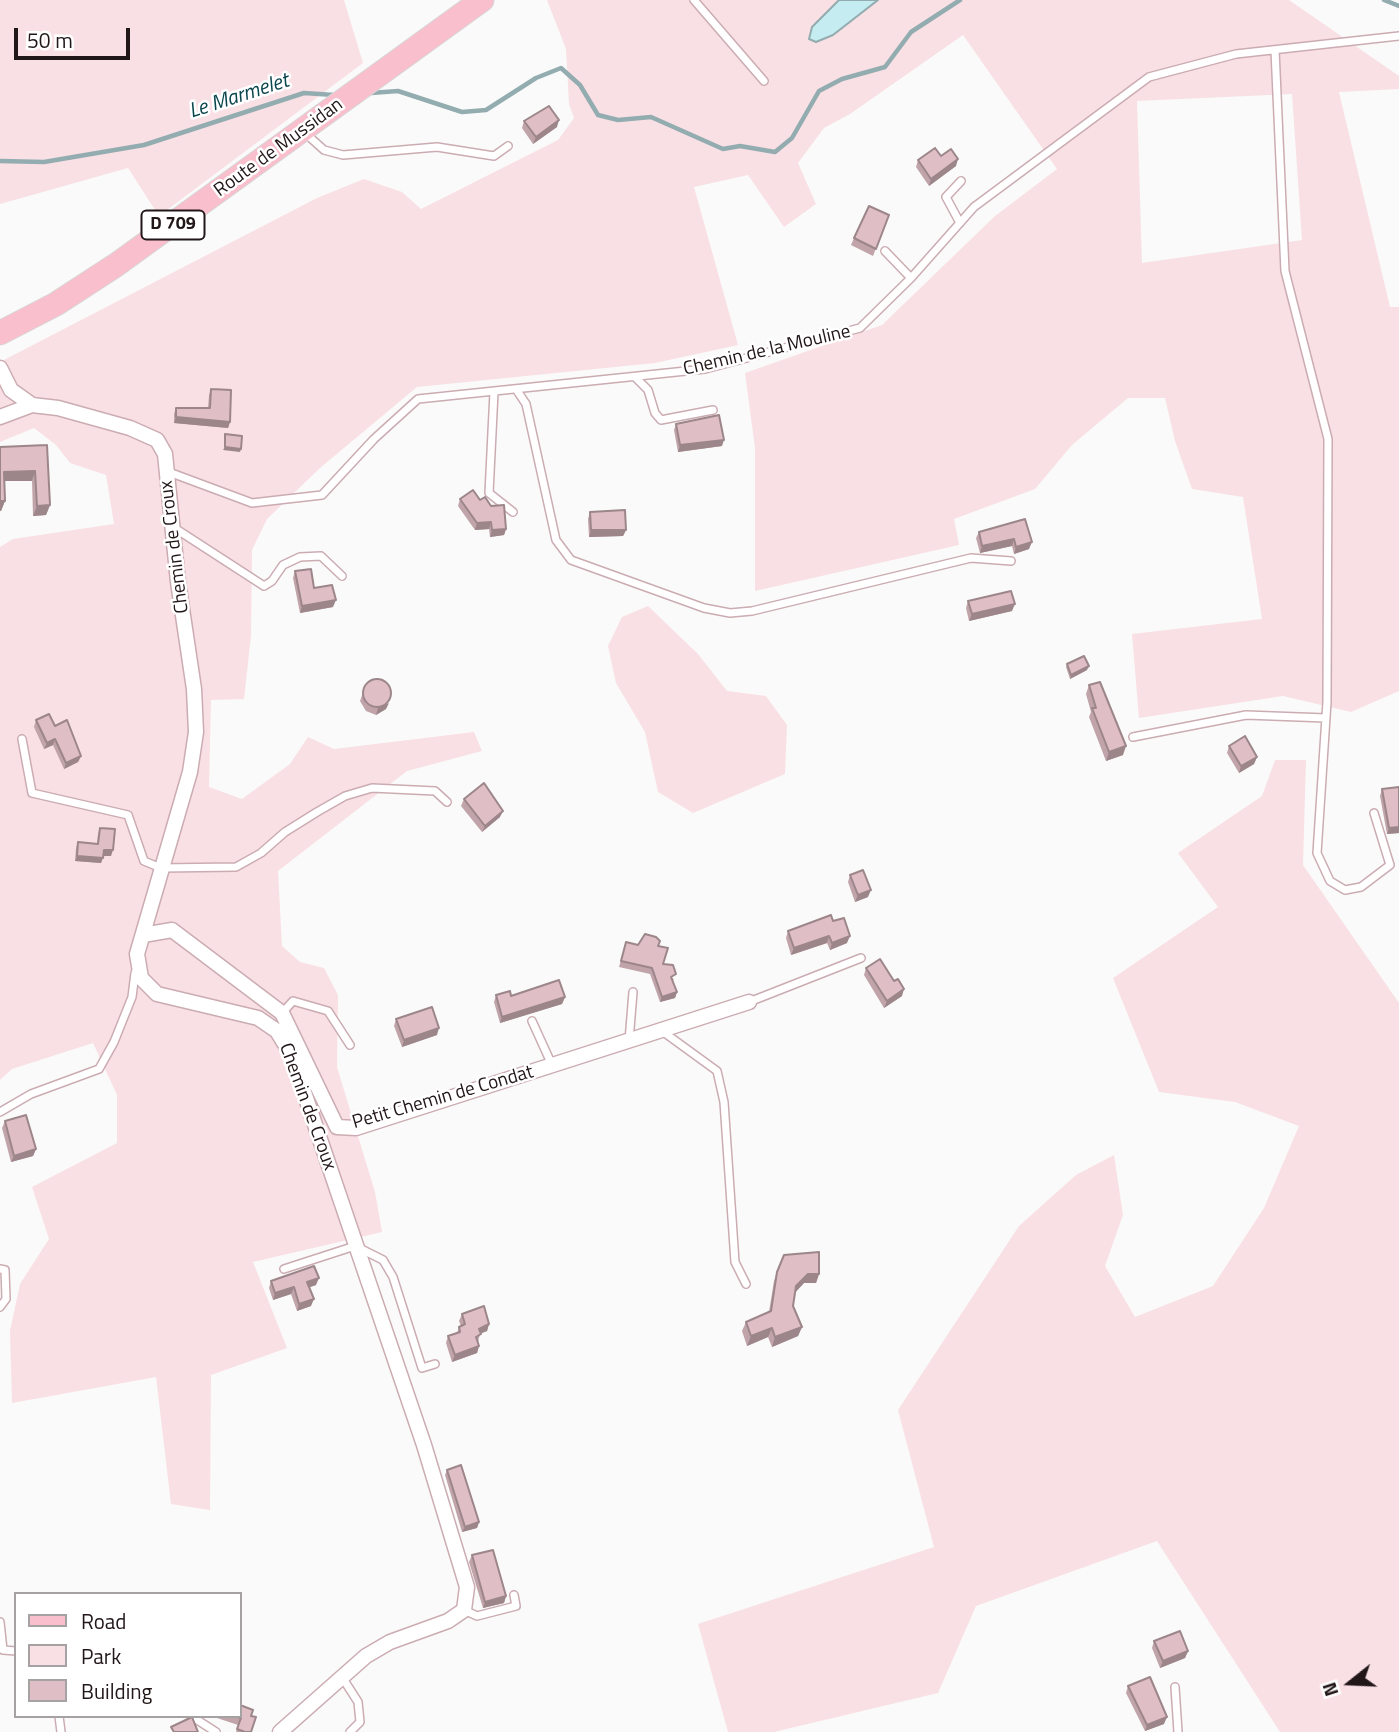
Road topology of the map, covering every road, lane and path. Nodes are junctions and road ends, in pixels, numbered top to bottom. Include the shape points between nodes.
1 (482, 0) edge
2 (694, 0) edge
3 (1399, 36) edge
4 (1275, 50) junction
5 (764, 81) dead end
6 (338, 104) junction
7 (304, 133) junction
8 (508, 146) dead end
9 (961, 181) dead end
10 (960, 223) junction
11 (885, 251) dead end
12 (911, 278) junction
13 (0, 333) edge
14 (0, 349) edge
15 (0, 368) edge
16 (635, 377) junction
17 (516, 389) junction
18 (495, 392) junction
19 (32, 405) junction
20 (713, 410) dead end
21 (0, 417) edge
22 (166, 471) junction
23 (513, 512) dead end
24 (172, 527) junction
25 (1011, 561) dead end
26 (342, 576) dead end
27 (1326, 718) junction
28 (1133, 737) dead end
29 (22, 739) dead end
30 (447, 802) dead end
31 (1374, 814) dead end
32 (161, 868) junction
33 (143, 935) junction
34 (137, 954) junction
35 (861, 958) dead end
36 (633, 992) dead end
37 (749, 1002) joint
38 (282, 1013) junction
39 (532, 1021) dead end
40 (662, 1031) junction
41 (629, 1041) junction
42 (350, 1045) dead end
43 (552, 1066) junction
44 (0, 1112) edge
45 (355, 1246) junction
46 (0, 1269) edge
47 (284, 1269) dead end
48 (746, 1284) dead end
49 (0, 1307) edge
50 (435, 1364) dead end
51 (514, 1595) dead end
52 (464, 1611) junction
53 (0, 1622) edge
54 (2, 1650) edge
55 (342, 1676) junction
56 (1175, 1687) dead end
57 (194, 1718) edge
58 (216, 1732) edge
59 (280, 1732) edge
60 (350, 1732) edge
61 (1178, 1732) edge

1 - 6 main road, Route de Mussidan / D 709
2 - 5 lane
3 - 4 lane, Chemin de la Mouline
4 - 10 lane, Chemin de la Mouline via 1236,54 1149,77 974,207
4 - 27 lane via 1285,271 1328,439
6 - 7 main road, D 709
6 - 13 main road, Route de Mussidan / D 709 via 116,265
7 - 8 lane via 324,150 343,155 437,147 494,156
7 - 14 main road, Route de Mussidan / D 709 via 123,278
9 - 10 lane via 946,197
10 - 12 lane, Chemin de la Mouline
11 - 12 lane
12 - 16 lane, Chemin de la Mouline via 860,328 705,369
15 - 19 street via 11,390
16 - 17 lane, Chemin de la Mouline
16 - 20 lane via 648,390 661,421
17 - 18 lane, Chemin de la Mouline
17 - 25 lane via 526,404 556,540 571,559 704,608 752,611 971,558
18 - 22 lane, Chemin de la Mouline via 418,399 322,495 252,503
18 - 23 lane via 489,493
19 - 21 street
19 - 22 street, Chemin de Croux via 95,418 156,440 165,454
22 - 24 street, Chemin de Croux
24 - 26 lane via 264,586 283,565 300,557 321,556
24 - 32 street, Chemin de Croux via 196,732 190,772
27 - 28 lane via 1246,715
27 - 31 lane via 1317,853 1330,881 1345,890 1361,887 1390,865
29 - 32 lane via 32,793 128,815 144,861
30 - 32 lane via 435,791 372,788 336,801 236,867
32 - 33 street, Chemin de Croux
33 - 34 street, Chemin de Croux
33 - 38 street, Petit Chemin de Condat via 172,930
34 - 44 lane via 132,998 99,1069 31,1094
34 - 45 street, Chemin de Croux via 141,978 157,994 258,1018 277,1031 291,1054
35 - 37 lane
36 - 41 lane
37 - 40 street, Petit Chemin de Condat
38 - 42 lane via 293,1001 328,1011
38 - 43 street, Petit Chemin de Condat via 337,1127 356,1128
39 - 43 lane
40 - 41 street, Petit Chemin de Condat
40 - 48 lane via 717,1071 724,1102 735,1262
41 - 43 street, Petit Chemin de Condat
45 - 47 lane
45 - 50 lane via 383,1260 422,1368
45 - 52 street, Chemin de Croux via 467,1587
46 - 49 lane via 5,1270 6,1299
51 - 52 lane via 516,1606 477,1616
52 - 55 street via 390,1643
53 - 54 lane
55 - 59 street
55 - 60 lane via 358,1702 360,1722
56 - 61 lane
57 - 58 lane

